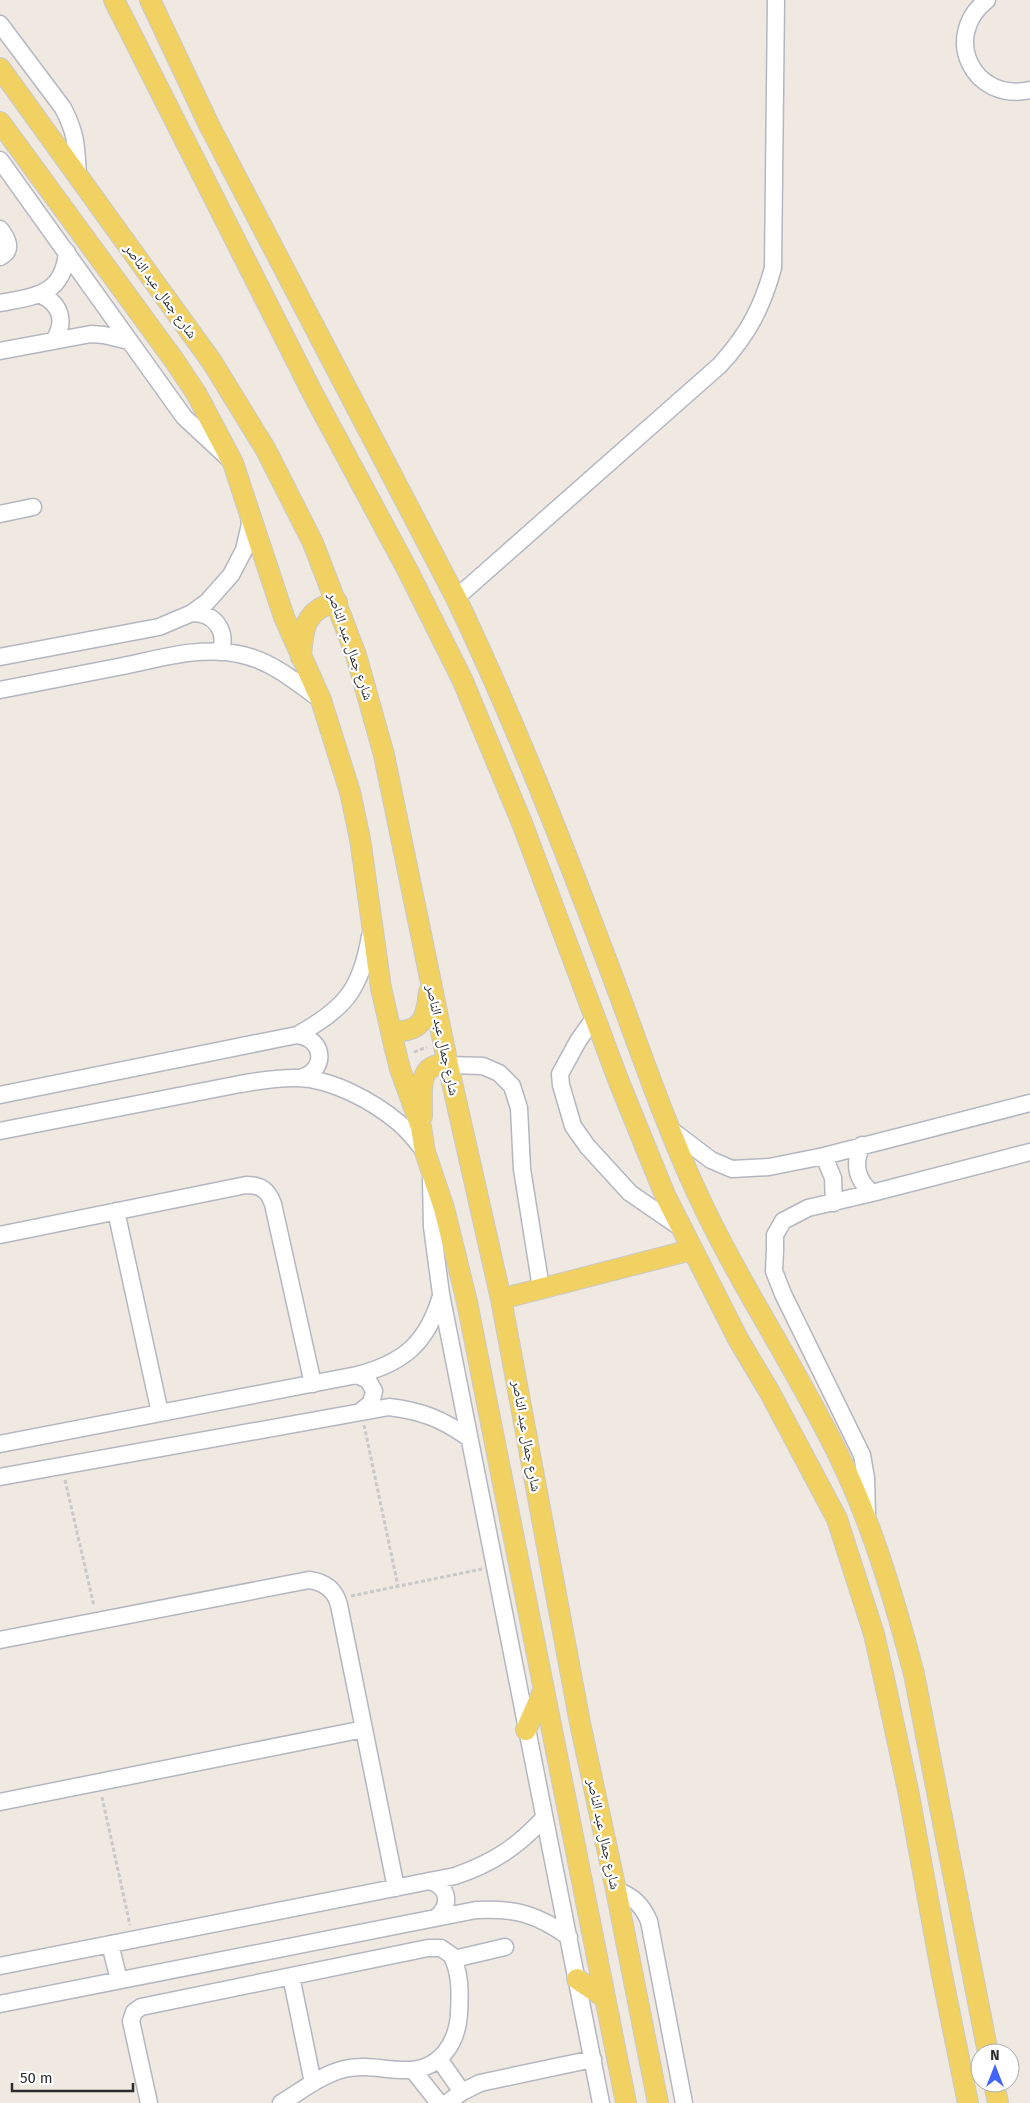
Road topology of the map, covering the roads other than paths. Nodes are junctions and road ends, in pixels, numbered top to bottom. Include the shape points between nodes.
1 (114, 0) edge
2 (150, 0) edge
3 (776, 0) edge
4 (987, 0) edge
5 (0, 24) edge
6 (0, 68) edge
7 (1030, 90) edge
8 (0, 122) edge
9 (0, 160) edge
10 (78, 176) junction
11 (0, 229) edge
12 (67, 252) junction
13 (0, 257) edge
14 (42, 294) junction
15 (0, 303) edge
16 (54, 340) junction
17 (129, 341) junction
18 (0, 351) edge
19 (233, 463) junction
20 (246, 499) junction
21 (33, 508) dead end
22 (0, 514) edge
23 (456, 598) junction
24 (337, 602) junction
25 (192, 613) junction
26 (221, 652) junction
27 (0, 658) edge
28 (301, 659) junction
29 (489, 666) junction
30 (462, 679) junction
31 (0, 690) edge
32 (321, 700) junction
33 (372, 924) junction
34 (431, 979) junction
35 (595, 1017) junction
36 (391, 1031) junction
37 (297, 1035) junction
38 (448, 1065) junction
39 (299, 1078) junction
40 (0, 1095) edge
41 (1030, 1103) edge
42 (421, 1127) junction
43 (670, 1129) junction
44 (0, 1132) edge
45 (862, 1145) junction
46 (1030, 1152) edge
47 (824, 1156) junction
48 (428, 1157) junction
49 (872, 1194) junction
50 (834, 1203) junction
51 (116, 1212) junction
52 (681, 1228) junction
53 (0, 1236) edge
54 (691, 1250) junction
55 (541, 1288) junction
56 (441, 1294) junction
57 (501, 1299) junction
58 (356, 1375) junction
59 (313, 1384) junction
60 (361, 1411) junction
61 (160, 1413) junction
62 (469, 1438) junction
63 (0, 1444) edge
64 (0, 1477) edge
65 (867, 1519) junction
66 (0, 1640) edge
67 (544, 1688) junction
68 (364, 1729) junction
69 (526, 1730) junction
70 (0, 1802) edge
71 (544, 1818) junction
72 (429, 1881) junction
73 (396, 1888) junction
74 (616, 1890) junction
75 (960, 1912) junction
76 (930, 1915) junction
77 (437, 1917) junction
78 (569, 1937) junction
79 (110, 1944) junction
80 (505, 1947) dead end
81 (454, 1959) junction
82 (0, 1966) edge
83 (971, 1966) junction
84 (941, 1970) junction
85 (290, 1976) junction
86 (577, 1979) junction
87 (119, 1980) junction
88 (605, 1998) junction
89 (0, 2004) edge
90 (986, 2043) edge
91 (439, 2059) junction
92 (593, 2059) junction
93 (413, 2070) junction
94 (313, 2083) junction
95 (462, 2092) junction
96 (286, 2101) edge
97 (149, 2103) edge
98 (439, 2103) edge
99 (447, 2103) edge
100 (601, 2103) edge
101 (626, 2103) edge
102 (658, 2103) edge
103 (684, 2103) edge
104 (968, 2103) edge

1 - 30 main road via 300,369
2 - 23 main road via 209,125
3 - 23 street via 773,268 766,295 754,321 720,365
4 - 7 street via 968,23 964,43 969,63 991,86 1011,92
5 - 10 street via 71,123 76,138
6 - 10 main road, شارع جمال عبد الناصر
8 - 19 main road via 174,360 196,393
9 - 12 street
10 - 24 main road, شارع جمال عبد الناصر via 207,354 240,406 290,496
11 - 13 street via 8,246 5,255
12 - 14 street via 66,265 60,277
12 - 17 street
14 - 15 street
14 - 16 street via 56,305 60,314 62,323
16 - 17 street via 91,334
16 - 18 street
17 - 19 street via 184,417
19 - 20 main road
20 - 25 street via 250,524 244,550 220,590
20 - 28 main road
21 - 22 street
23 - 29 main road
24 - 28 main road via 327,604 310,617 302,636
24 - 34 main road, شارع جمال عبد الناصر via 356,655 384,755
25 - 26 street via 201,613 216,621 223,635
25 - 27 street via 159,627
26 - 31 street via 177,655
26 - 32 street via 241,654 280,670
28 - 32 main road
29 - 30 main road
29 - 43 main road via 555,826
30 - 35 main road via 522,823
32 - 33 main road via 350,792
33 - 36 main road
33 - 37 street via 365,965 354,988 320,1023
34 - 36 main road via 424,1018 418,1026
34 - 38 main road, شارع جمال عبد الناصر
35 - 52 main road via 642,1139
35 - 52 street via 560,1074 574,1126 587,1146 630,1193
36 - 42 main road via 397,1059
37 - 39 street via 311,1040 319,1052 312,1072
37 - 40 street
38 - 42 main road via 432,1065 425,1071
38 - 55 street via 483,1066 499,1072 512,1086 519,1108 522,1168
38 - 57 main road, شارع جمال عبد الناصر
39 - 44 street via 269,1079
39 - 48 street via 327,1084 379,1107 400,1124
41 - 45 street
42 - 48 main road
43 - 47 street via 711,1160 732,1168 769,1167
43 - 65 main road via 713,1225 825,1428
45 - 47 street
45 - 49 street via 857,1172
46 - 49 street
47 - 50 street via 833,1178
48 - 56 street via 432,1227
48 - 67 main road via 467,1302
49 - 50 street
50 - 65 street via 808,1208 784,1221 775,1235 774,1271 782,1294 862,1455
51 - 53 street
51 - 59 street via 246,1185 264,1189 273,1204
51 - 61 street
52 - 54 main road
54 - 55 main road
54 - 76 main road via 837,1518 874,1634 908,1790
55 - 57 main road
56 - 58 street via 436,1313 413,1347 379,1369
56 - 62 street
57 - 74 main road, شارع جمال عبد الناصر via 580,1723
58 - 59 street
58 - 60 street via 368,1380 374,1391 371,1404
59 - 61 street
60 - 62 street via 389,1407 410,1410 451,1425
60 - 64 street
61 - 63 street
62 - 69 street
65 - 75 main road via 914,1674
66 - 68 street via 309,1580 318,1581 333,1591 338,1599
67 - 69 main road
67 - 88 main road
68 - 70 street
68 - 73 street
69 - 71 street
71 - 72 street via 526,1838 489,1863 455,1876
71 - 78 street
72 - 73 street
72 - 77 street via 440,1886 446,1896 445,1908
73 - 79 street
74 - 102 main road, شارع جمال عبد الناصر
74 - 103 street via 637,1901 649,1921
75 - 76 main road via 949,1924 937,1922
75 - 83 main road
76 - 84 main road
77 - 78 street via 501,1908 541,1919
77 - 87 street
78 - 86 street
79 - 82 street
79 - 87 street
80 - 81 street
81 - 85 street via 446,1950 428,1948
81 - 91 street via 459,1981 458,2022 452,2042
83 - 84 main road via 953,1957
83 - 90 main road
84 - 104 main road
85 - 94 street
85 - 97 street via 137,2009 131,2021
86 - 88 main road
86 - 92 street
87 - 89 street
88 - 101 main road
91 - 93 street
91 - 95 street
92 - 95 street via 480,2083
92 - 100 street
93 - 94 street via 358,2067 327,2075
93 - 98 street
94 - 96 street
95 - 99 street

